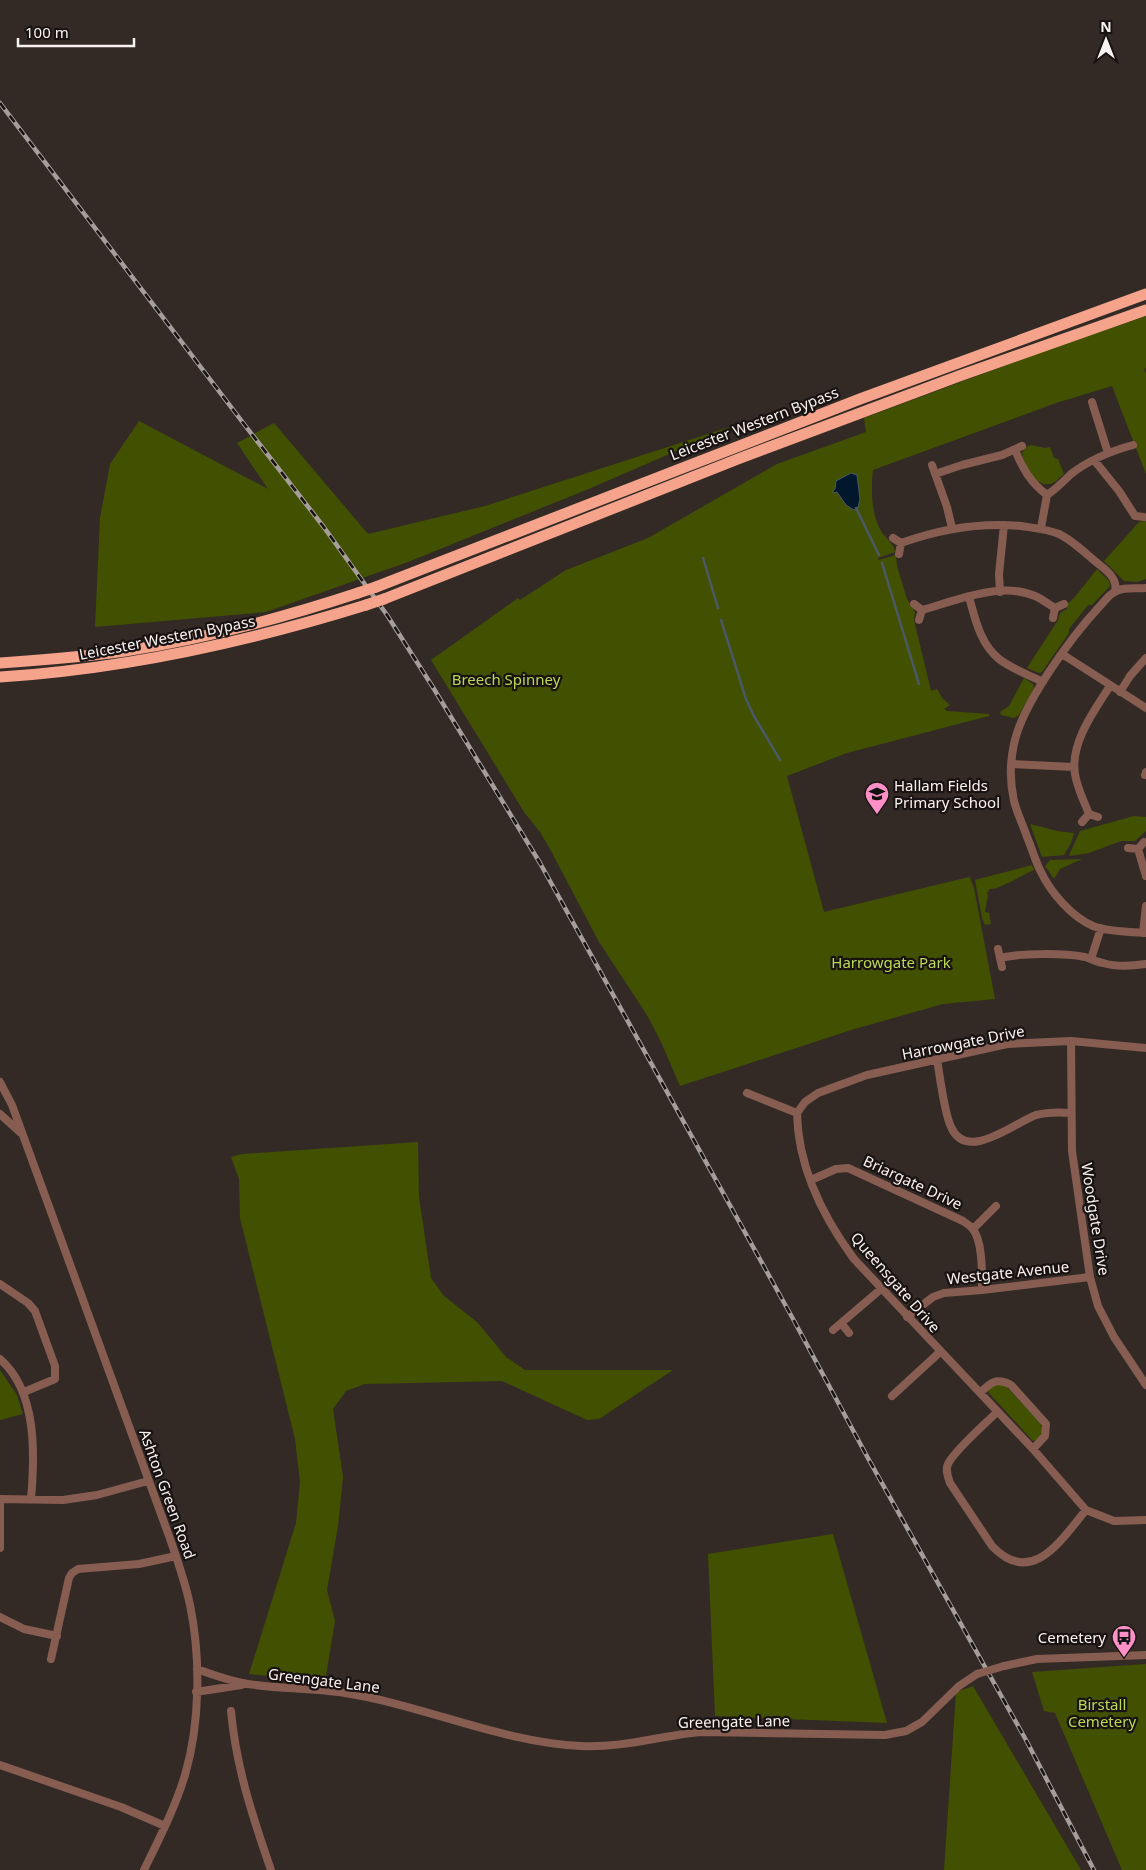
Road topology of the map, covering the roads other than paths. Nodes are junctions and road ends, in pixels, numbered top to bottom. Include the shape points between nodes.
1 (1146, 294) edge
2 (1146, 310) edge
3 (1090, 400) dead end
4 (1133, 445) dead end
5 (1108, 453) junction
6 (1094, 460) junction
7 (932, 465) dead end
8 (936, 474) junction
9 (1047, 494) junction
10 (1144, 517) dead end
11 (1004, 525) junction
12 (952, 528) junction
13 (1041, 528) junction
14 (893, 538) dead end
15 (901, 543) junction
16 (899, 554) dead end
17 (1146, 588) edge
18 (1115, 591) junction
19 (1000, 592) junction
20 (969, 596) junction
21 (914, 604) dead end
22 (1064, 604) dead end
23 (1055, 608) junction
24 (922, 610) junction
25 (1053, 618) dead end
26 (919, 620) dead end
27 (1062, 654) junction
28 (1146, 658) edge
29 (0, 663) edge
30 (0, 677) edge
31 (1043, 682) junction
32 (1110, 686) junction
33 (1120, 692) junction
34 (1146, 708) edge
35 (1012, 764) junction
36 (1074, 767) junction
37 (1089, 814) junction
38 (1098, 817) dead end
39 (1082, 822) dead end
40 (1144, 842) dead end
41 (1128, 848) dead end
42 (1138, 849) junction
43 (1146, 876) edge
44 (1146, 906) edge
45 (1101, 928) junction
46 (1144, 933) edge
47 (998, 949) dead end
48 (1000, 958) junction
49 (1091, 959) junction
50 (1146, 964) edge
51 (1002, 967) dead end
52 (1071, 1041) junction
53 (1146, 1048) edge
54 (937, 1059) junction
55 (0, 1082) edge
56 (745, 1092) dead end
57 (1071, 1113) junction
58 (0, 1114) edge
59 (797, 1114) junction
60 (22, 1135) junction
61 (811, 1180) junction
62 (996, 1206) dead end
63 (973, 1229) junction
64 (1090, 1277) junction
65 (0, 1284) edge
66 (881, 1289) junction
67 (982, 1290) junction
68 (908, 1317) junction
69 (841, 1323) junction
70 (833, 1330) dead end
71 (849, 1333) dead end
72 (940, 1352) junction
73 (0, 1359) edge
74 (896, 1380) dead end
75 (1146, 1386) edge
76 (902, 1387) junction
77 (24, 1392) junction
78 (980, 1393) junction
79 (892, 1396) dead end
80 (996, 1413) junction
81 (1032, 1449) junction
82 (148, 1480) junction
83 (31, 1499) junction
84 (0, 1500) edge
85 (1086, 1510) junction
86 (1146, 1520) edge
87 (0, 1548) edge
88 (176, 1556) junction
89 (0, 1617) edge
90 (56, 1636) junction
91 (1146, 1655) edge
92 (51, 1660) dead end
93 (197, 1669) junction
94 (248, 1684) junction
95 (196, 1692) junction
96 (231, 1711) dead end
97 (0, 1765) edge
98 (165, 1826) junction
99 (144, 1870) edge
100 (271, 1870) edge

1 - 29 highway, Leicester Western Bypass, bridge via 841,406 358,593 284,616 205,635 126,650
2 - 30 highway, Leicester Western Bypass, bridge via 748,455 366,605 209,648 124,663
3 - 5 street
4 - 5 street
5 - 6 street
6 - 9 street
6 - 10 street via 1135,516
7 - 8 street
8 - 9 street via 1018,448 1029,480
8 - 12 street
9 - 13 street
11 - 12 street
11 - 13 street
11 - 19 street
12 - 15 street
13 - 18 street via 1066,538 1103,568 1114,578
14 - 15 street
15 - 16 street
17 - 18 street
18 - 27 street via 1084,623
19 - 20 street
19 - 23 street via 1024,593
20 - 24 street
20 - 31 street via 983,640 992,652 1005,663
21 - 24 street
22 - 23 street
23 - 25 street
24 - 26 street
27 - 31 street
27 - 32 street
28 - 33 street
31 - 35 street via 1017,732
32 - 33 street
32 - 36 street via 1080,741
33 - 34 street
35 - 36 street
35 - 45 street via 1014,801 1048,884 1084,920
36 - 37 street
37 - 38 street
37 - 39 street
40 - 42 street
41 - 42 street
42 - 43 street
44 - 46 street
45 - 46 street
45 - 49 street
47 - 48 street
48 - 49 street via 1051,954
48 - 51 street
49 - 50 street via 1107,964
52 - 53 street, Harrowgate Drive
52 - 54 street, Harrowgate Drive via 1007,1044
52 - 57 street, Woodgate Drive
54 - 57 street via 951,1127 964,1140 971,1142 991,1138 1034,1116
54 - 59 street, Harrowgate Drive via 867,1075 818,1093 805,1102
55 - 60 street, Ashton Green Road
56 - 59 street
57 - 64 street, Woodgate Drive via 1072,1151
58 - 60 street, Ashton Green Road
59 - 61 street, Queensgate Drive via 797,1134
60 - 82 street, Ashton Green Road
61 - 63 street, Briargate Drive via 836,1169 855,1170 963,1221
61 - 66 street, Queensgate Drive via 840,1240
62 - 63 street, Briargate Drive
63 - 67 street, Briargate Drive via 978,1238
64 - 67 street, Westgate Avenue
64 - 75 street, Woodgate Drive via 1098,1306
65 - 77 street via 35,1311 55,1366 55,1379
66 - 68 street, Queensgate Drive
66 - 69 street
67 - 68 street, Westgate Avenue via 938,1295
68 - 72 street, Queensgate Drive
69 - 70 street
69 - 71 street
72 - 76 street
72 - 78 street, Queensgate Drive
73 - 77 street
74 - 76 street
76 - 79 street
77 - 83 street via 32,1439
78 - 80 street, Queensgate Drive
78 - 81 street via 990,1382 997,1380 1011,1385 1046,1424 1045,1436
80 - 81 street, Queensgate Drive
80 - 85 street via 954,1456 947,1465 947,1474 999,1554 1014,1561 1036,1561 1047,1555
81 - 85 street, Queensgate Drive
82 - 83 street via 97,1495 56,1501
82 - 88 street, Ashton Green Road
83 - 84 street
84 - 87 street
85 - 86 street, Queensgate Drive via 1114,1521
88 - 90 street via 141,1564 73,1572
88 - 93 street, Ashton Green Road via 191,1607
89 - 90 street via 24,1629
90 - 92 street
91 - 94 street, Greengate Lane, bridge via 1037,1659 976,1674 922,1722 906,1731 885,1735 700,1732 606,1747 526,1739 359,1695
93 - 94 street, Greengate Lane
93 - 95 street, Ashton Green Road
94 - 95 street, Greengate Lane
95 - 98 street, Ashton Green Road via 185,1775
96 - 100 street via 237,1760 246,1796
97 - 98 street via 121,1807
98 - 99 street, Ashton Green Road

